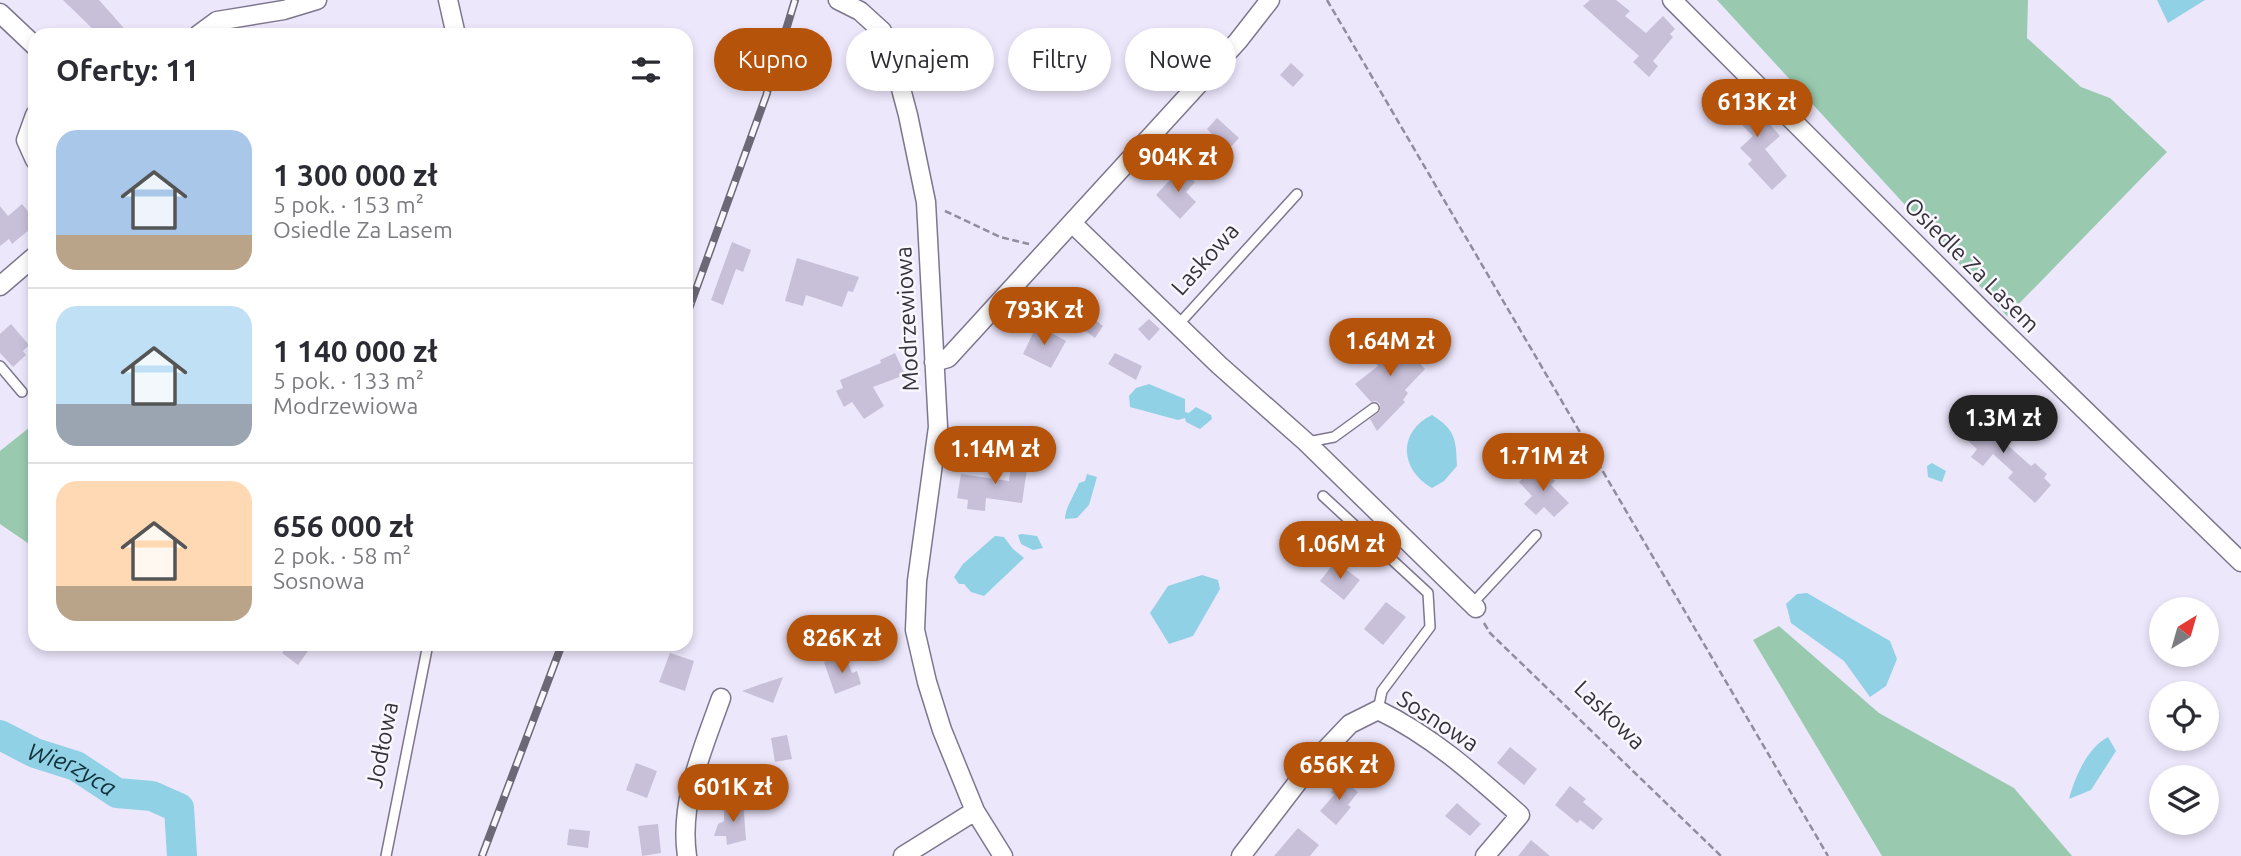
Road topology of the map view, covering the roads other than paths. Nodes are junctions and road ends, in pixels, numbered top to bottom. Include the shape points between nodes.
1 (317, 0) edge
2 (448, 0) edge
3 (838, 0) edge
4 (1270, 0) edge
5 (1672, 0) edge
6 (0, 12) edge
7 (208, 28) edge
8 (454, 28) edge
9 (28, 39) edge
10 (1297, 194) dead end
11 (1073, 224) junction
12 (28, 262) edge
13 (0, 285) edge
14 (1178, 325) junction
15 (934, 362) junction
16 (0, 366) edge
17 (22, 392) dead end
18 (1374, 408) dead end
19 (1306, 442) junction
20 (1323, 496) dead end
21 (1536, 535) dead end
22 (2241, 562) edge
23 (1474, 606) joint
24 (427, 651) edge
25 (721, 698) dead end
26 (1378, 710) junction
27 (975, 811) junction
28 (386, 856) edge
29 (687, 856) edge
30 (902, 856) edge
31 (1003, 856) edge
32 (1241, 856) edge
33 (1485, 856) edge

1 - 7 street via 217,21
2 - 8 street
3 - 15 street, Modrzewiowa via 860,11 882,31 892,54 926,202
4 - 11 street
5 - 22 street, Osiedle Za Lasem
6 - 9 street
10 - 14 lane, Laskowa
11 - 14 street, Laskowa
11 - 15 street via 948,358
12 - 13 street
14 - 19 street, Laskowa
15 - 27 street, Modrzewiowa via 937,427 915,630 926,682
16 - 17 lane
18 - 19 lane via 1334,437
19 - 23 street, Laskowa
20 - 26 lane via 1427,593 1430,627 1382,691
21 - 23 lane
24 - 28 lane, Jodłowa
25 - 29 street via 693,778 684,832
26 - 32 street, Sosnowa via 1350,724 1318,758
26 - 33 street, Sosnowa via 1444,749 1520,815
27 - 30 street
27 - 31 street, Modrzewiowa

